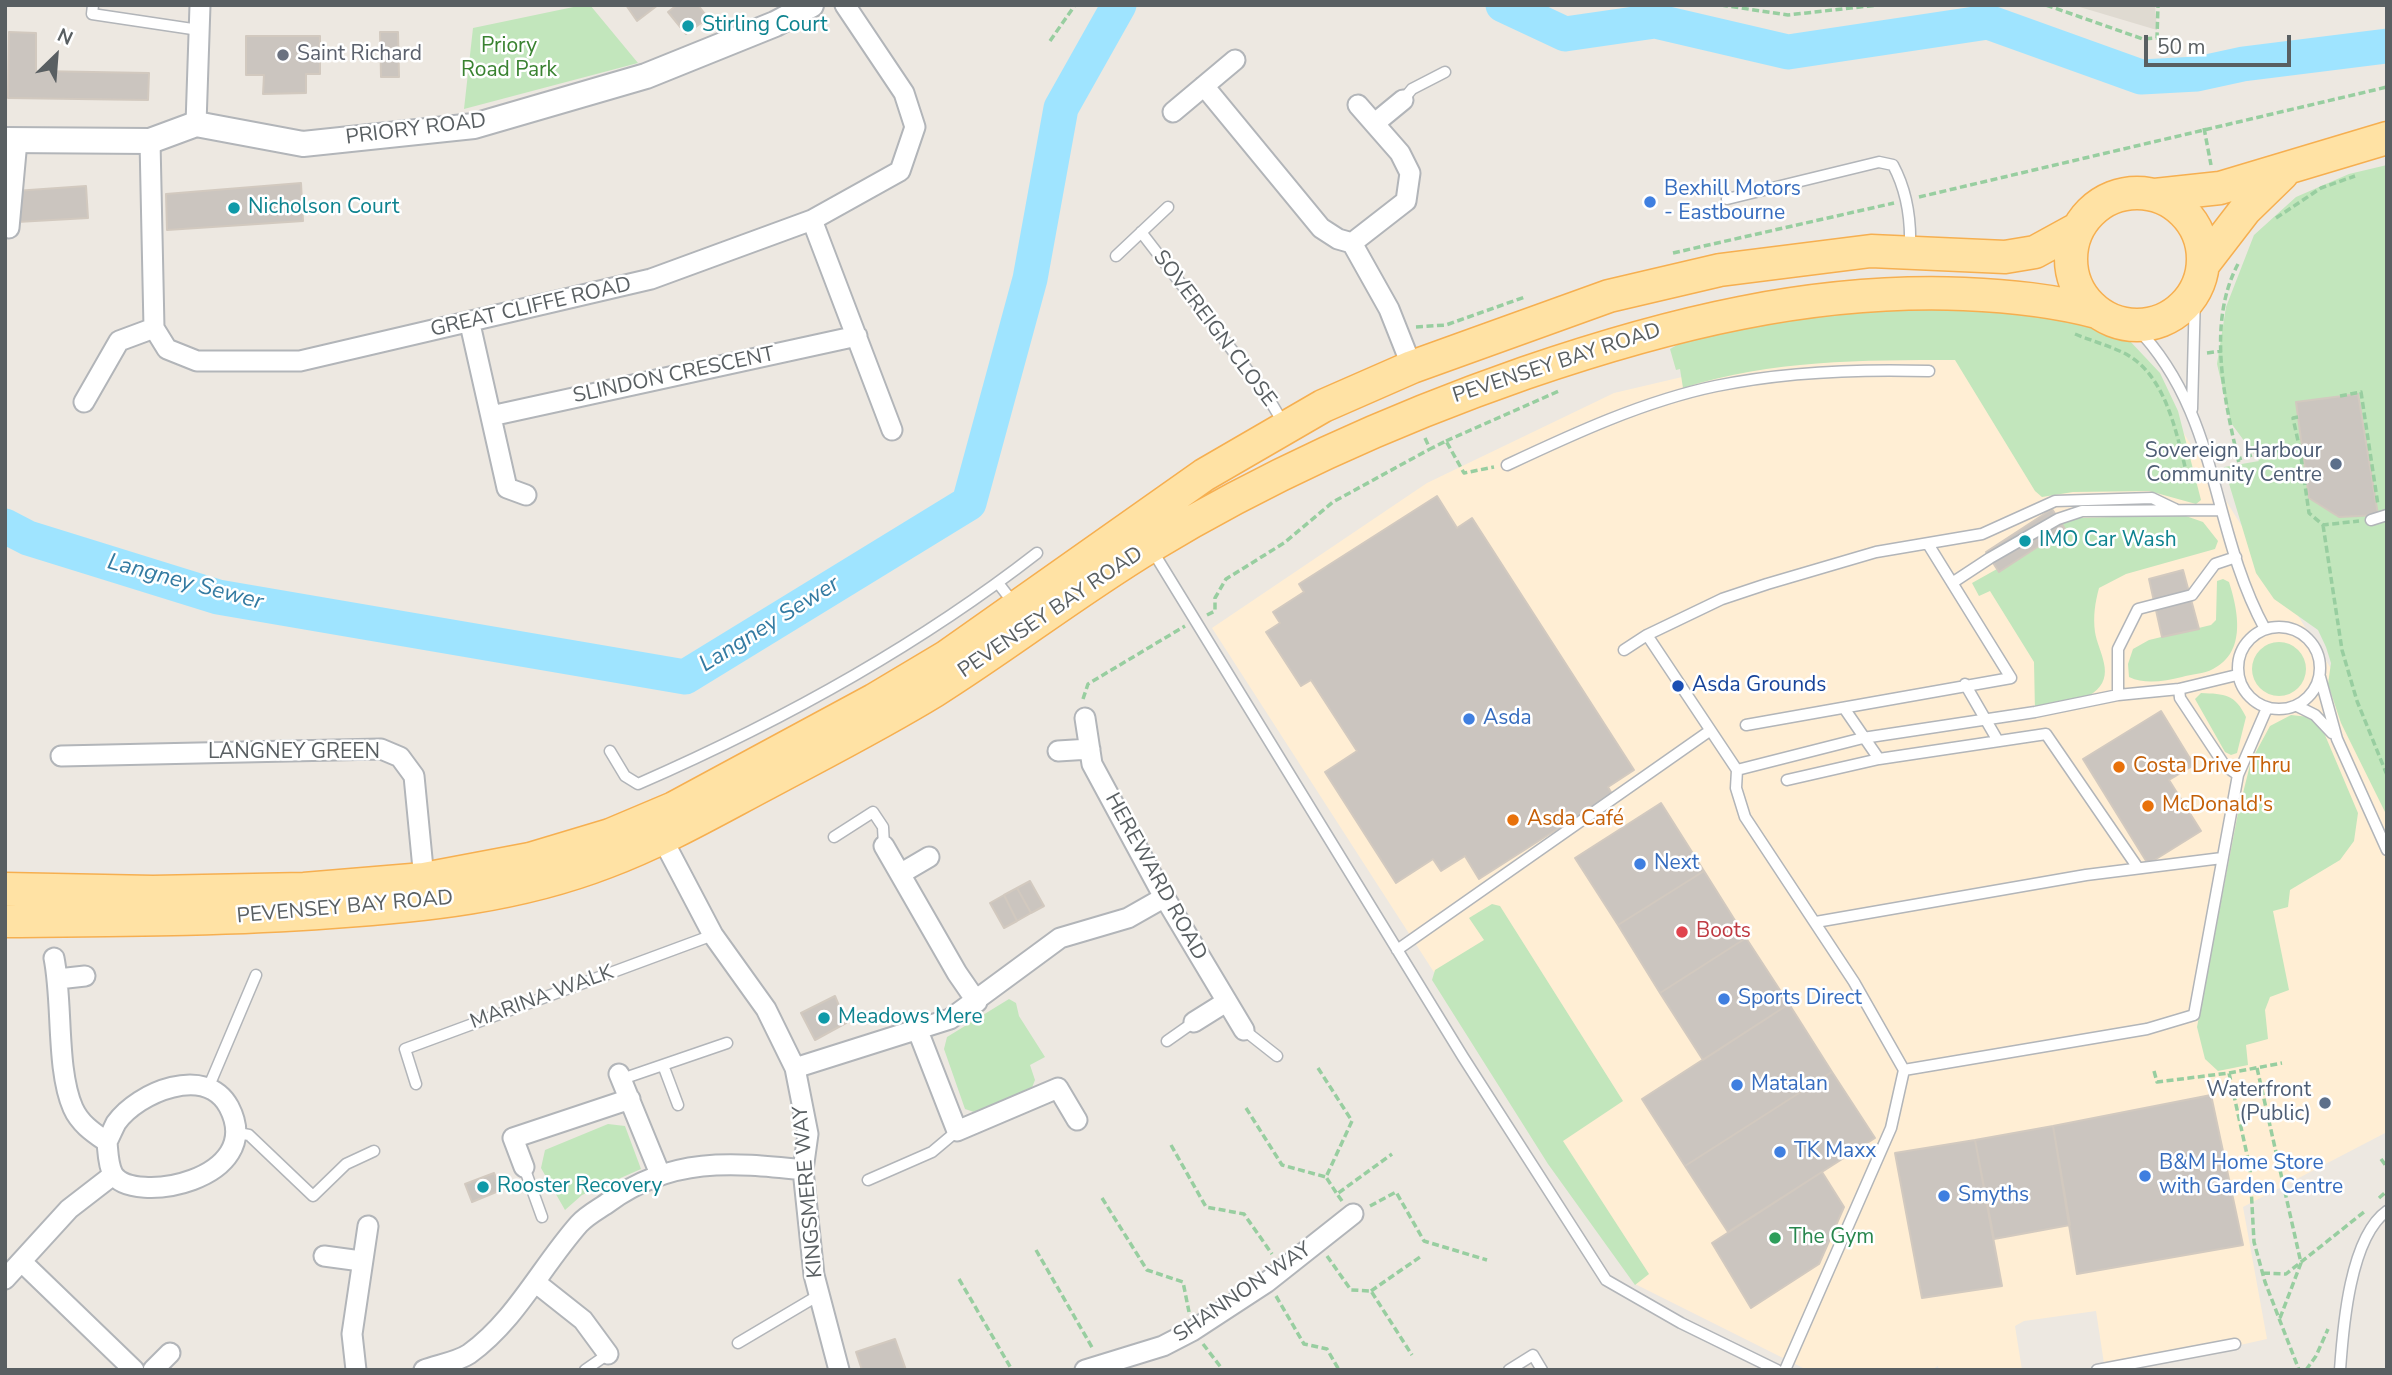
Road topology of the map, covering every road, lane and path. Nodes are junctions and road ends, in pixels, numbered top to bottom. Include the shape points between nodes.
1 (93, 5) edge
2 (200, 5) edge
3 (811, 5) edge
4 (845, 5) edge
5 (1075, 5) edge
6 (1721, 5) edge
7 (1878, 5) edge
8 (2046, 5) edge
9 (2158, 5) edge
10 (199, 30) junction
11 (1050, 41) dead end
12 (1235, 60) dead end
13 (1444, 72) dead end
14 (1204, 86) junction
15 (2387, 87) edge
16 (1403, 100) joint
17 (1358, 105) dead end
18 (1173, 112) dead end
19 (1375, 123) junction
20 (196, 124) junction
21 (2387, 138) edge
22 (11, 140) edge
23 (150, 141) junction
24 (2286, 171) junction
25 (2360, 174) dead end
26 (2155, 195) junction
27 (1727, 199) dead end
28 (1906, 200) junction
29 (1168, 207) dead end
30 (811, 220) junction
31 (2268, 226) dead end
32 (9, 228) dead end
33 (2077, 229) junction
34 (1141, 232) junction
35 (1352, 243) junction
36 (1910, 251) junction
37 (1666, 255) dead end
38 (1116, 256) dead end
39 (2241, 258) dead end
40 (2205, 262) junction
41 (1532, 294) dead end
42 (2194, 294) junction
43 (2097, 312) junction
44 (470, 324) junction
45 (1395, 326) junction
46 (2135, 326) junction
47 (154, 328) junction
48 (857, 335) junction
49 (1412, 367) junction
50 (1929, 371) dead end
51 (2340, 396) dead end
52 (84, 402) dead end
53 (2192, 410) junction
54 (1414, 413) junction
55 (491, 416) junction
56 (2298, 417) dead end
57 (1285, 426) junction
58 (892, 430) dead end
59 (1430, 449) junction
60 (2300, 450) junction
61 (2238, 459) junction
62 (1507, 465) joint
63 (2240, 467) dead end
64 (526, 495) dead end
65 (2175, 509) junction
66 (2220, 510) junction
67 (2379, 517) edge
68 (2323, 525) junction
69 (1928, 544) junction
70 (1150, 546) junction
71 (1037, 553) dead end
72 (2236, 557) junction
73 (998, 583) junction
74 (1952, 583) junction
75 (1018, 608) junction
76 (1194, 621) junction
77 (2264, 629) junction
78 (1647, 635) junction
79 (1624, 650) dead end
80 (2237, 675) junction
81 (2320, 676) junction
82 (1965, 684) junction
83 (2179, 689) junction
84 (2118, 695) junction
85 (2297, 706) junction
86 (1844, 708) junction
87 (2267, 708) junction
88 (1085, 718) joint
89 (1986, 720) junction
90 (1746, 725) dead end
91 (1708, 732) junction
92 (1863, 738) junction
93 (2337, 738) junction
94 (1998, 741) junction
95 (1090, 749) junction
96 (610, 751) dead end
97 (1058, 751) dead end
98 (61, 756) dead end
99 (1879, 759) junction
100 (717, 766) junction
101 (1737, 770) junction
102 (2238, 775) junction
103 (2387, 775) edge
104 (1787, 780) dead end
105 (834, 837) dead end
106 (663, 838) junction
107 (884, 846) joint
108 (2387, 850) edge
109 (929, 857) dead end
110 (2222, 858) junction
111 (2138, 868) junction
112 (900, 874) junction
113 (424, 879) junction
114 (5, 889) edge
115 (1165, 897) junction
116 (5, 921) edge
117 (1816, 922) junction
118 (713, 935) junction
119 (1397, 950) junction
120 (54, 958) dead end
121 (256, 975) dead end
122 (85, 976) dead end
123 (58, 979) junction
124 (977, 1002) junction
125 (1226, 1002) junction
126 (1194, 1021) joint
127 (1244, 1030) joint
128 (918, 1031) junction
129 (1167, 1041) dead end
130 (727, 1043) dead end
131 (1278, 1056) dead end
132 (2282, 1063) dead end
133 (663, 1065) junction
134 (794, 1068) junction
135 (1318, 1068) dead end
136 (2257, 1068) junction
137 (1904, 1070) junction
138 (2154, 1071) dead end
139 (2228, 1073) junction
140 (621, 1077) joint
141 (416, 1084) dead end
142 (209, 1086) junction
143 (630, 1099) junction
144 (678, 1105) dead end
145 (1247, 1108) dead end
146 (1077, 1121) dead end
147 (957, 1131) junction
148 (238, 1133) junction
149 (107, 1142) junction
150 (1171, 1145) dead end
151 (374, 1151) dead end
152 (1392, 1154) dead end
153 (2381, 1159) dead end
154 (524, 1167) joint
155 (2387, 1167) edge
156 (803, 1170) junction
157 (660, 1174) junction
158 (113, 1175) junction
159 (1326, 1177) junction
160 (868, 1180) dead end
161 (1337, 1194) junction
162 (1102, 1198) dead end
163 (2387, 1211) edge
164 (2364, 1212) dead end
165 (1353, 1214) junction
166 (542, 1217) dead end
167 (368, 1226) dead end
168 (1318, 1242) junction
169 (1036, 1250) dead end
170 (324, 1256) dead end
171 (1420, 1257) dead end
172 (1487, 1259) dead end
173 (361, 1261) junction
174 (22, 1262) junction
175 (2301, 1263) junction
176 (2263, 1273) junction
177 (1275, 1275) junction
178 (5, 1279) edge
179 (959, 1279) dead end
180 (535, 1282) junction
181 (1371, 1292) junction
182 (819, 1295) junction
183 (2279, 1320) junction
184 (1192, 1331) junction
185 (738, 1343) dead end
186 (2235, 1344) dead end
187 (170, 1353) dead end
188 (608, 1354) joint
189 (1412, 1355) dead end
190 (1093, 1366) edge
191 (134, 1370) edge
192 (153, 1370) edge
193 (356, 1370) edge
194 (424, 1370) edge
195 (585, 1370) edge
196 (839, 1370) edge
197 (1012, 1370) edge
198 (1223, 1370) edge
199 (1339, 1370) edge
200 (1509, 1370) edge
201 (1542, 1370) edge
202 (1777, 1370) edge
203 (1785, 1370) edge
204 (2097, 1370) edge
205 (2299, 1370) edge
206 (2340, 1370) edge

1 - 10 lane via 92,14
2 - 10 street
3 - 20 street, PRIORY ROAD via 646,76 474,126 303,144
4 - 30 street, GREAT CLIFFE ROAD via 904,93 915,127 900,171
5 - 11 path
6 - 7 path via 1788,15
8 - 9 path via 2143,39 2157,38
10 - 20 street
12 - 14 street
13 - 16 lane via 1412,89
14 - 18 street
14 - 35 street via 1321,228
15 - 28 path
16 - 19 street
17 - 19 street
19 - 35 street via 1410,173 1406,201
20 - 23 street
21 - 24 main road
22 - 23 street
22 - 32 street
23 - 47 street
24 - 26 main road via 2217,189
24 - 40 main road via 2245,210
25 - 31 path via 2321,188
26 - 33 main road via 2123,194 2104,201
26 - 40 main road via 2179,206 2192,220 2201,237
27 - 28 lane via 1879,162 1893,165
28 - 36 lane via 1911,218
28 - 37 path
29 - 34 lane, SOVEREIGN CLOSE
30 - 44 street, GREAT CLIFFE ROAD via 651,279
30 - 48 street
33 - 36 main road, PEVENSEY BAY ROAD via 2035,252 2005,257
33 - 43 main road via 2071,271 2078,291
34 - 38 lane, SOVEREIGN CLOSE
34 - 57 lane, SOVEREIGN CLOSE via 1266,394
35 - 45 street
36 - 49 main road, PEVENSEY BAY ROAD via 1812,257 1720,270 1618,293
39 - 61 path via 2231,277 2220,330 2224,386
40 - 42 main road
41 - 45 path via 1446,325 1418,329 1408,322
42 - 46 main road via 2169,318
42 - 53 lane
43 - 46 main road
43 - 54 main road, PEVENSEY BAY ROAD via 2024,297 1905,292 1789,302 1613,343
44 - 47 street, GREAT CLIFFE ROAD via 300,361 197,361 167,349
44 - 55 street
45 - 49 street
46 - 53 lane via 2160,351
47 - 52 street via 119,341
48 - 55 street, SLINDON CRESCENT
48 - 58 street
49 - 57 main road, PEVENSEY BAY ROAD
50 - 62 lane via 1877,370 1716,386 1609,420
51 - 67 path via 2361,392
53 - 66 lane
54 - 59 path
54 - 70 main road, PEVENSEY BAY ROAD via 1336,446
55 - 64 street via 507,488
56 - 60 path via 2293,418
57 - 75 main road, PEVENSEY BAY ROAD via 1204,475
59 - 62 path via 1446,441 1464,473
59 - 76 path via 1333,502 1284,542 1226,579 1215,598 1215,611
60 - 61 path via 2267,451
60 - 68 path via 2309,513
61 - 63 path
65 - 66 lane
65 - 69 lane via 2152,498 2055,501 1982,534
65 - 74 lane via 2082,511 2058,519
66 - 72 lane
67 - 68 path
68 - 103 path via 2342,650
69 - 74 lane
69 - 78 lane via 1876,552 1767,584
70 - 76 lane
70 - 106 main road, PEVENSEY BAY ROAD via 932,692
71 - 73 lane
72 - 77 lane
72 - 84 lane via 2215,564 2192,595 2138,609 2118,649
73 - 75 lane
73 - 100 lane
74 - 82 lane via 2011,678
75 - 100 main road, PEVENSEY BAY ROAD via 874,700
76 - 88 path via 1088,684 1082,702
76 - 119 lane
77 - 80 lane via 2241,650
77 - 81 lane via 2289,628 2301,633 2317,651
78 - 79 lane
78 - 91 lane
80 - 83 lane
80 - 87 lane via 2250,698
81 - 85 lane via 2308,698
81 - 93 lane
82 - 86 lane
82 - 89 lane
83 - 84 lane
83 - 102 lane via 2180,698 2225,766
84 - 89 lane
85 - 87 lane
85 - 93 lane via 2315,715
86 - 90 lane
86 - 92 lane
87 - 102 lane
88 - 95 street, HEREWARD ROAD
89 - 92 lane
89 - 94 lane
91 - 101 lane
91 - 119 lane
92 - 99 lane
92 - 101 lane
93 - 108 lane
94 - 99 lane
94 - 111 lane via 2046,734
95 - 97 street
95 - 115 street, HEREWARD ROAD via 1092,764
96 - 100 lane via 625,776 638,784
98 - 113 street, LANGNEY GREEN via 381,749 400,757 414,776
99 - 104 lane
100 - 113 main road, PEVENSEY BAY ROAD via 674,808 610,835 530,859
101 - 117 lane via 1736,789 1745,817
102 - 110 lane
105 - 107 lane via 873,812 883,827
106 - 116 main road, PEVENSEY BAY ROAD via 534,885 425,906 245,918
106 - 118 street, KINGSMERE WAY
107 - 112 street
109 - 112 street
110 - 111 lane
110 - 137 lane via 2194,1015 2147,1029
111 - 117 lane
112 - 124 street
113 - 114 main road, PEVENSEY BAY ROAD via 277,890
115 - 124 street via 1128,918 1060,938
115 - 125 street, HEREWARD ROAD
117 - 137 lane
118 - 134 street, KINGSMERE WAY via 766,1009
118 - 141 lane, MARINA WALK via 405,1049
119 - 202 lane via 1606,1280
120 - 123 street
121 - 142 lane
122 - 123 street
123 - 149 street via 64,1062 73,1108 84,1125
124 - 128 street
125 - 126 street
125 - 127 street, HEREWARD ROAD
126 - 129 lane
127 - 131 lane
128 - 134 street
128 - 147 street
130 - 133 lane
132 - 136 path
133 - 140 lane
133 - 144 lane
134 - 156 street, KINGSMERE WAY via 807,1134
135 - 159 path via 1352,1121
136 - 139 path
136 - 175 path
137 - 203 lane via 1891,1128
138 - 139 path via 2157,1082
139 - 176 path via 2250,1168 2254,1242
140 - 143 street
142 - 148 street via 227,1103
142 - 149 street via 169,1087 117,1122
143 - 154 street via 513,1138
143 - 157 street
145 - 159 path via 1282,1165
146 - 147 street via 1058,1088
147 - 160 lane via 932,1152
148 - 151 lane via 249,1135 313,1196 346,1164
148 - 158 street via 234,1150 207,1173 154,1188 126,1185
149 - 158 street
150 - 177 path via 1206,1207 1244,1214
152 - 161 path
153 - 155 path
154 - 166 lane
156 - 157 street via 704,1164
156 - 182 street, KINGSMERE WAY
157 - 180 street via 620,1194 581,1222
158 - 174 street via 69,1209
159 - 161 path
161 - 165 path
162 - 184 path via 1147,1270 1183,1282
163 - 206 lane via 2378,1217 2365,1240 2351,1284
164 - 175 path
165 - 168 street, SHANNON WAY
165 - 172 path via 1396,1192 1424,1241
167 - 173 street
168 - 177 street, SHANNON WAY
168 - 181 path via 1351,1290
169 - 190 path
170 - 173 street
171 - 181 path
173 - 193 street via 352,1334
174 - 178 street
174 - 191 street
175 - 176 path via 2286,1274
175 - 183 path
176 - 183 path
177 - 184 street, SHANNON WAY
177 - 199 path via 1304,1344 1327,1349
179 - 197 path
180 - 188 street via 583,1320
180 - 194 street via 508,1320 467,1355
181 - 189 path
182 - 185 lane
182 - 196 street, KINGSMERE WAY
183 - 205 path
184 - 190 street, SHANNON WAY via 1163,1346
184 - 198 path
186 - 204 lane
187 - 192 street
188 - 195 lane
200 - 201 lane via 1533,1355

